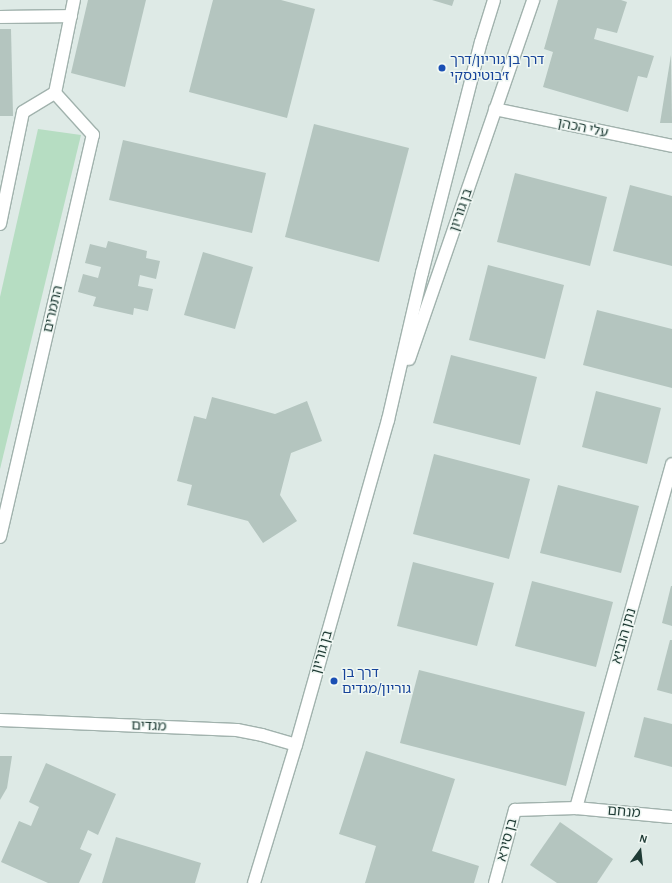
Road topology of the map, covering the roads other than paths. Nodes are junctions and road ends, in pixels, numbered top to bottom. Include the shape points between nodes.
1 (74, 0) edge
2 (494, 0) edge
3 (533, 0) edge
4 (70, 16) junction
5 (0, 17) edge
6 (55, 93) junction
7 (495, 109) junction
8 (672, 146) edge
9 (0, 224) edge
10 (388, 420) junction
11 (672, 464) edge
12 (0, 537) edge
13 (0, 720) edge
14 (296, 745) junction
15 (576, 808) junction
16 (672, 817) edge
17 (254, 883) edge
18 (495, 883) edge

1 - 4 street
2 - 10 street, בן גוריון via 424,265
3 - 7 street, בן גוריון
4 - 5 street
4 - 6 street
6 - 9 street via 23,112
6 - 12 street, התמרים via 93,135
7 - 8 street, עלי הכהן
7 - 10 street, בן גוריון
10 - 14 street, בן גוריון
11 - 15 street, נתן הנביא
13 - 14 street, מגדים via 237,730
14 - 17 street, בן גוריון
15 - 16 street, מנחם
15 - 18 street, בן סירא via 515,810

